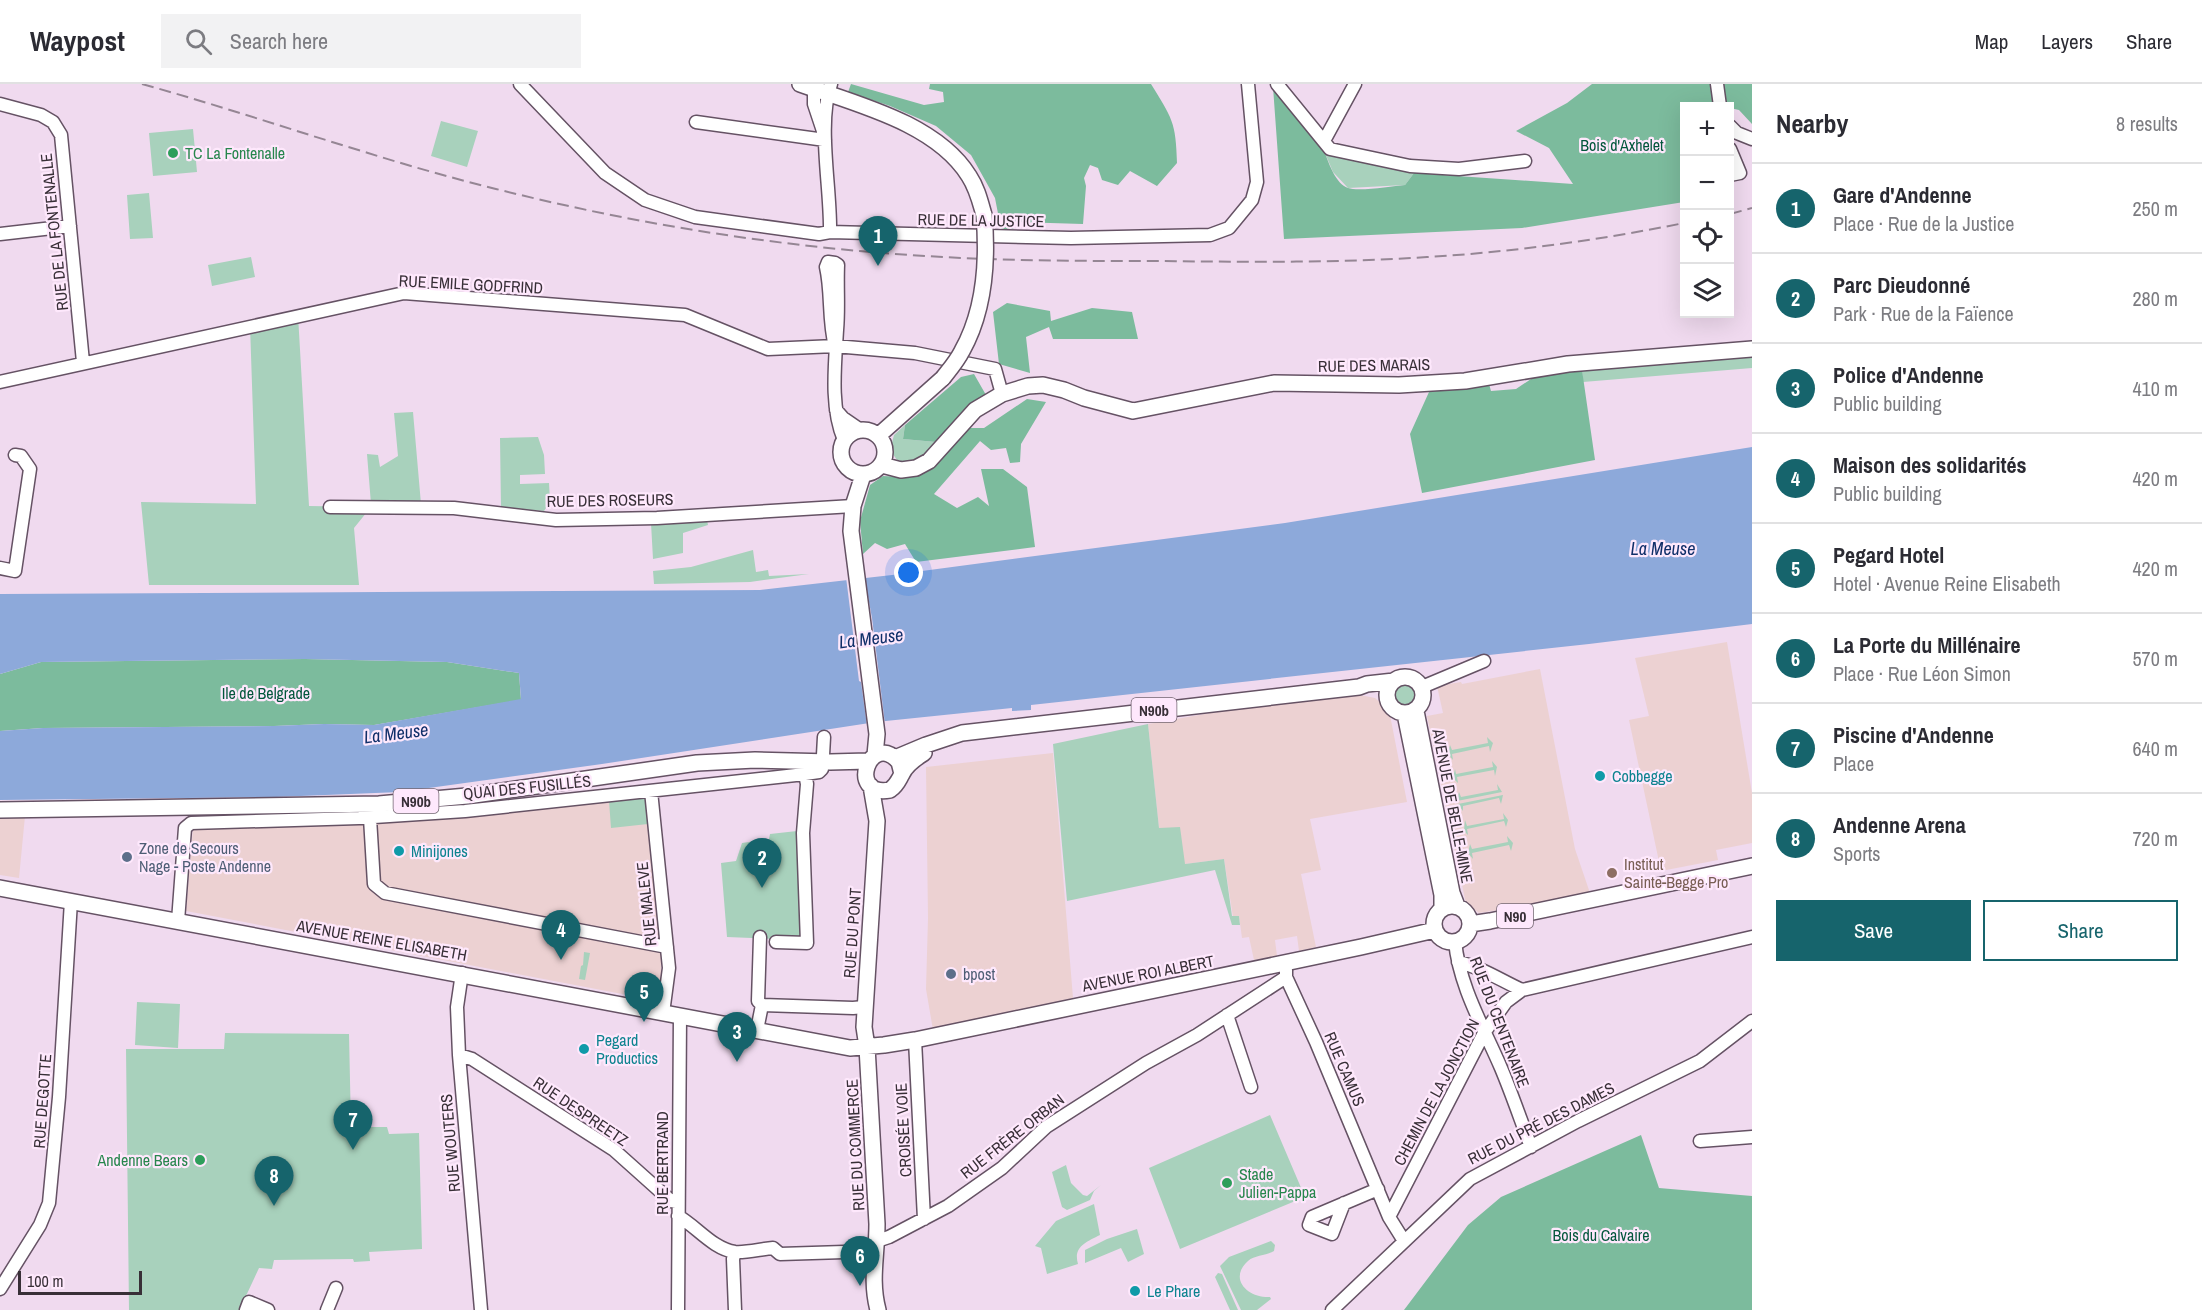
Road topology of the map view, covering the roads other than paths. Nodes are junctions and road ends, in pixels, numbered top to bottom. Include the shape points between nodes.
1 (520, 84) edge
2 (532, 84) edge
3 (1248, 84) edge
4 (1277, 84) edge
5 (1355, 84) edge
6 (1717, 84) edge
7 (818, 88) edge
8 (537, 102) junction
9 (1719, 102) edge
10 (0, 104) edge
11 (696, 122) dead end
12 (1734, 130) edge
13 (825, 140) junction
14 (1752, 140) edge
15 (1324, 141) junction
16 (1734, 159) edge
17 (1525, 161) dead end
18 (1734, 174) edge
19 (70, 226) junction
20 (0, 230) edge
21 (830, 232) junction
22 (835, 346) junction
23 (1752, 349) edge
24 (83, 362) junction
25 (0, 381) edge
26 (1002, 394) junction
27 (836, 410) junction
28 (860, 429) junction
29 (879, 435) junction
30 (844, 440) junction
31 (15, 455) dead end
32 (882, 465) junction
33 (863, 475) junction
34 (854, 506) junction
35 (330, 507) dead end
36 (0, 568) edge
37 (1484, 661) dead end
38 (1394, 681) junction
39 (1359, 687) junction
40 (1422, 687) junction
41 (1387, 698) junction
42 (1410, 713) junction
43 (824, 737) dead end
44 (936, 743) junction
45 (825, 762) junction
46 (877, 765) junction
47 (805, 774) junction
48 (902, 774) junction
49 (890, 789) junction
50 (651, 791) junction
51 (0, 810) edge
52 (370, 818) junction
53 (877, 821) junction
54 (1752, 866) edge
55 (0, 888) edge
56 (71, 901) junction
57 (1457, 906) junction
58 (1442, 909) junction
59 (178, 921) junction
60 (1470, 924) junction
61 (1435, 930) junction
62 (1752, 937) edge
63 (1455, 942) junction
64 (667, 947) junction
65 (1458, 962) junction
66 (1286, 970) junction
67 (462, 973) junction
68 (1522, 990) junction
69 (762, 1005) junction
70 (864, 1007) junction
71 (663, 1013) junction
72 (1227, 1015) junction
73 (680, 1016) junction
74 (1752, 1021) edge
75 (757, 1030) junction
76 (1484, 1034) junction
77 (915, 1040) junction
78 (867, 1047) junction
79 (459, 1055) junction
80 (1251, 1086) dead end
81 (1752, 1137) edge
82 (1700, 1141) dead end
83 (1531, 1147) junction
84 (1378, 1189) junction
85 (678, 1202) junction
86 (1344, 1203) dead end
87 (678, 1216) junction
88 (1389, 1217) junction
89 (924, 1219) junction
90 (1404, 1241) junction
91 (877, 1246) junction
92 (735, 1252) junction
93 (336, 1288) dead end
94 (0, 1289) edge
95 (248, 1306) edge
96 (1335, 1308) edge
97 (268, 1310) edge
98 (327, 1310) edge
99 (481, 1310) edge
100 (678, 1310) edge
101 (735, 1310) edge
102 (878, 1310) edge

1 - 8 street, RUE DE LA JUSTICE
2 - 8 street, RUE DE LA JUSTICE
3 - 21 street, RUE DE LA JUSTICE via 1257,182 1252,200 1229,228 1210,235 1071,238
4 - 15 street
5 - 15 street
6 - 9 street
7 - 13 street via 814,104
7 - 29 main road, bridge via 909,125 934,140 969,175 984,215 987,242 980,306 972,330 943,378
8 - 21 street, RUE DE LA JUSTICE via 605,173 645,200 695,217 819,234
10 - 19 street, RUE DE LA FONTENALLE via 40,115 53,122 61,135
11 - 13 street
12 - 14 street
13 - 21 street
15 - 17 street via 1330,149 1410,166 1459,169
16 - 18 street via 1740,173
19 - 20 street
19 - 24 street, RUE DE LA FONTENALLE
22 - 22 street via 838,265 828,262 831,332
22 - 24 street, RUE EMILE GODFRIND via 768,350 685,315 404,292
22 - 26 street via 915,353 995,369
22 - 27 street
23 - 26 main road, RUE DES MARAIS via 1568,364 1465,381 1399,385 1274,383 1132,411 1043,385
24 - 25 street, RUE EMILE GODFRIND
26 - 32 main road, RUE DES MARAIS via 975,410 929,460 916,468 901,470
27 - 28 street
27 - 30 street
28 - 29 main road
28 - 30 main road
29 - 32 main road via 885,444
30 - 33 main road via 842,459 847,467
31 - 36 street via 21,456 30,469 15,571
32 - 33 main road
33 - 34 main road
34 - 35 street, RUE DES ROSEURS via 556,520 454,508
34 - 46 main road via 854,565 877,734
37 - 40 street
38 - 39 main road, N90b
38 - 40 main road via 1413,678
38 - 41 main road
39 - 41 main road, N90b
39 - 44 main road, N90b via 970,732
40 - 42 main road via 1424,700
41 - 42 main road via 1395,711
42 - 57 main road, AVENUE DE BELLE-MINE
42 - 58 main road, AVENUE DE BELLE-MINE
43 - 45 street
44 - 46 main road, N90b
44 - 48 main road, N90b
45 - 46 main road, N90b
45 - 47 street, QUAI DES FUSILLÉS via 819,772
45 - 51 main road, N90b via 697,763 467,795 359,805
46 - 48 main road via 899,762
46 - 49 main road via 883,791
46 - 53 main road, RUE DU PONT
47 - 50 street, QUAI DES FUSILLÉS
47 - 69 street via 807,943 765,941 758,1001
48 - 49 main road, RUE DU PONT
49 - 53 main road, RUE DU PONT
50 - 52 street, QUAI DES FUSILLÉS
50 - 64 street, RUE MALEVE
52 - 59 street, QUAI DES FUSILLÉS via 191,823 185,828
52 - 64 street via 374,884 385,893
53 - 70 main road, RUE DU PONT
54 - 60 main road, N90
55 - 56 main road, AVENUE REINE ELISABETH
56 - 59 main road, AVENUE REINE ELISABETH
56 - 94 street, RUE DEGOTTE via 49,1203 40,1225
57 - 58 main road
57 - 60 main road via 1467,913
58 - 61 main road via 1435,918
59 - 67 main road, AVENUE REINE ELISABETH
60 - 63 main road via 1466,935
61 - 63 main road via 1443,939
61 - 66 main road, AVENUE ROI ALBERT
62 - 68 street
63 - 65 street, RUE DU CENTENAIRE
64 - 71 street, RUE MALEVE via 668,982
65 - 68 street via 1471,964
65 - 76 street, RUE DU CENTENAIRE
66 - 72 street, RUE FRÈRE ORBAN
66 - 77 main road, AVENUE ROI ALBERT
66 - 84 street, RUE CAMUS
67 - 71 main road, AVENUE REINE ELISABETH
67 - 79 street, RUE WOUTERS via 457,1007
68 - 76 street, CHEMIN DE LA JONCTION via 1506,1002
69 - 70 street
69 - 75 street
70 - 78 main road, RUE DU PONT
71 - 73 main road, AVENUE REINE ELISABETH
72 - 80 street
72 - 89 street, RUE FRÈRE ORBAN via 1070,1110 1002,1168
73 - 75 main road, AVENUE REINE ELISABETH
73 - 85 street, RUE BERTRAND
74 - 83 street, RUE DU PRÉ DES DAMES via 1700,1061
75 - 78 main road, AVENUE REINE ELISABETH via 850,1048
76 - 83 street, RUE DU CENTENAIRE
76 - 88 street, CHEMIN DE LA JONCTION
77 - 78 main road, AVENUE ROI ALBERT
77 - 89 street, CROISÉE VOIE
78 - 91 main road, RUE DU COMMERCE
79 - 85 street, RUE DESPREETZ via 472,1059 614,1150 671,1201
79 - 99 street, RUE WOUTERS
81 - 82 street
83 - 90 street, RUE DU PRÉ DES DAMES via 1470,1179
84 - 86 street
84 - 88 street, RUE CAMUS
85 - 87 street, RUE BERTRAND
87 - 92 street via 720,1247
87 - 100 street, RUE BERTRAND
88 - 90 street, RUE CAMUS
89 - 91 street, RUE FRÈRE ORBAN
90 - 96 street, RUE DU PRÉ DES DAMES
91 - 92 street via 780,1254 773,1248
91 - 102 main road, RUE DU COMMERCE via 873,1268
92 - 101 street
93 - 98 street
95 - 97 street

